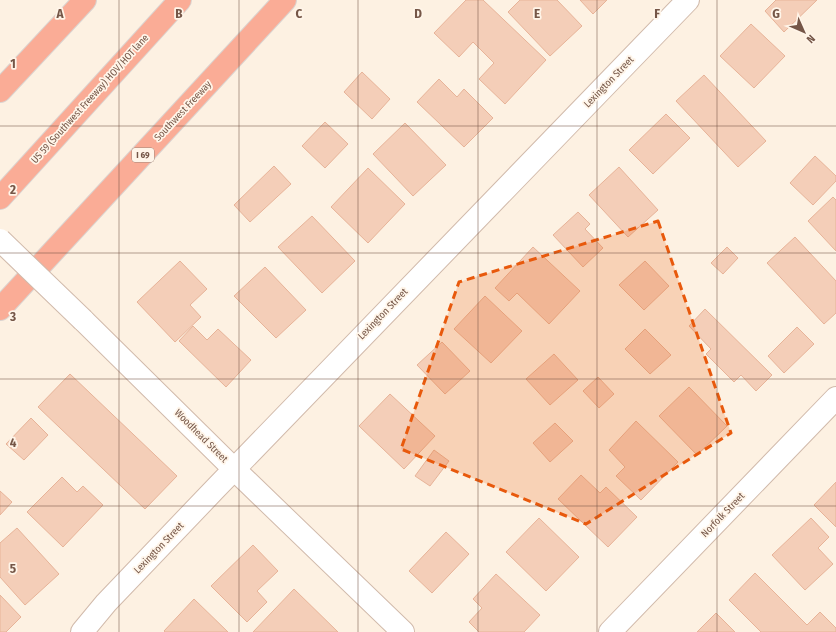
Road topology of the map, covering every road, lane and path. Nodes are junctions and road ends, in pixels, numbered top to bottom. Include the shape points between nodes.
1 (85, 0) edge
2 (180, 0) edge
3 (285, 0) edge
4 (688, 0) edge
5 (108, 80) junction
6 (0, 92) edge
7 (0, 190) edge
8 (0, 198) edge
9 (0, 213) edge
10 (0, 240) edge
11 (0, 310) edge
12 (836, 398) edge
13 (234, 469) junction
14 (82, 632) edge
15 (404, 632) edge
16 (610, 632) edge

1 - 6 highway
2 - 5 highway, US 59 (Southwest Freeway) HOV/HOT lane
3 - 11 highway, Southwest Freeway / I 69
4 - 13 street, Lexington Street
5 - 7 highway
5 - 8 highway, US 59 (Southwest Freeway) HOV/HOT lane
5 - 9 highway
10 - 13 street, Woodhead Street, bridge
12 - 16 street, Norfolk Street
13 - 14 street, Lexington Street via 106,603
13 - 15 street, Woodhead Street

